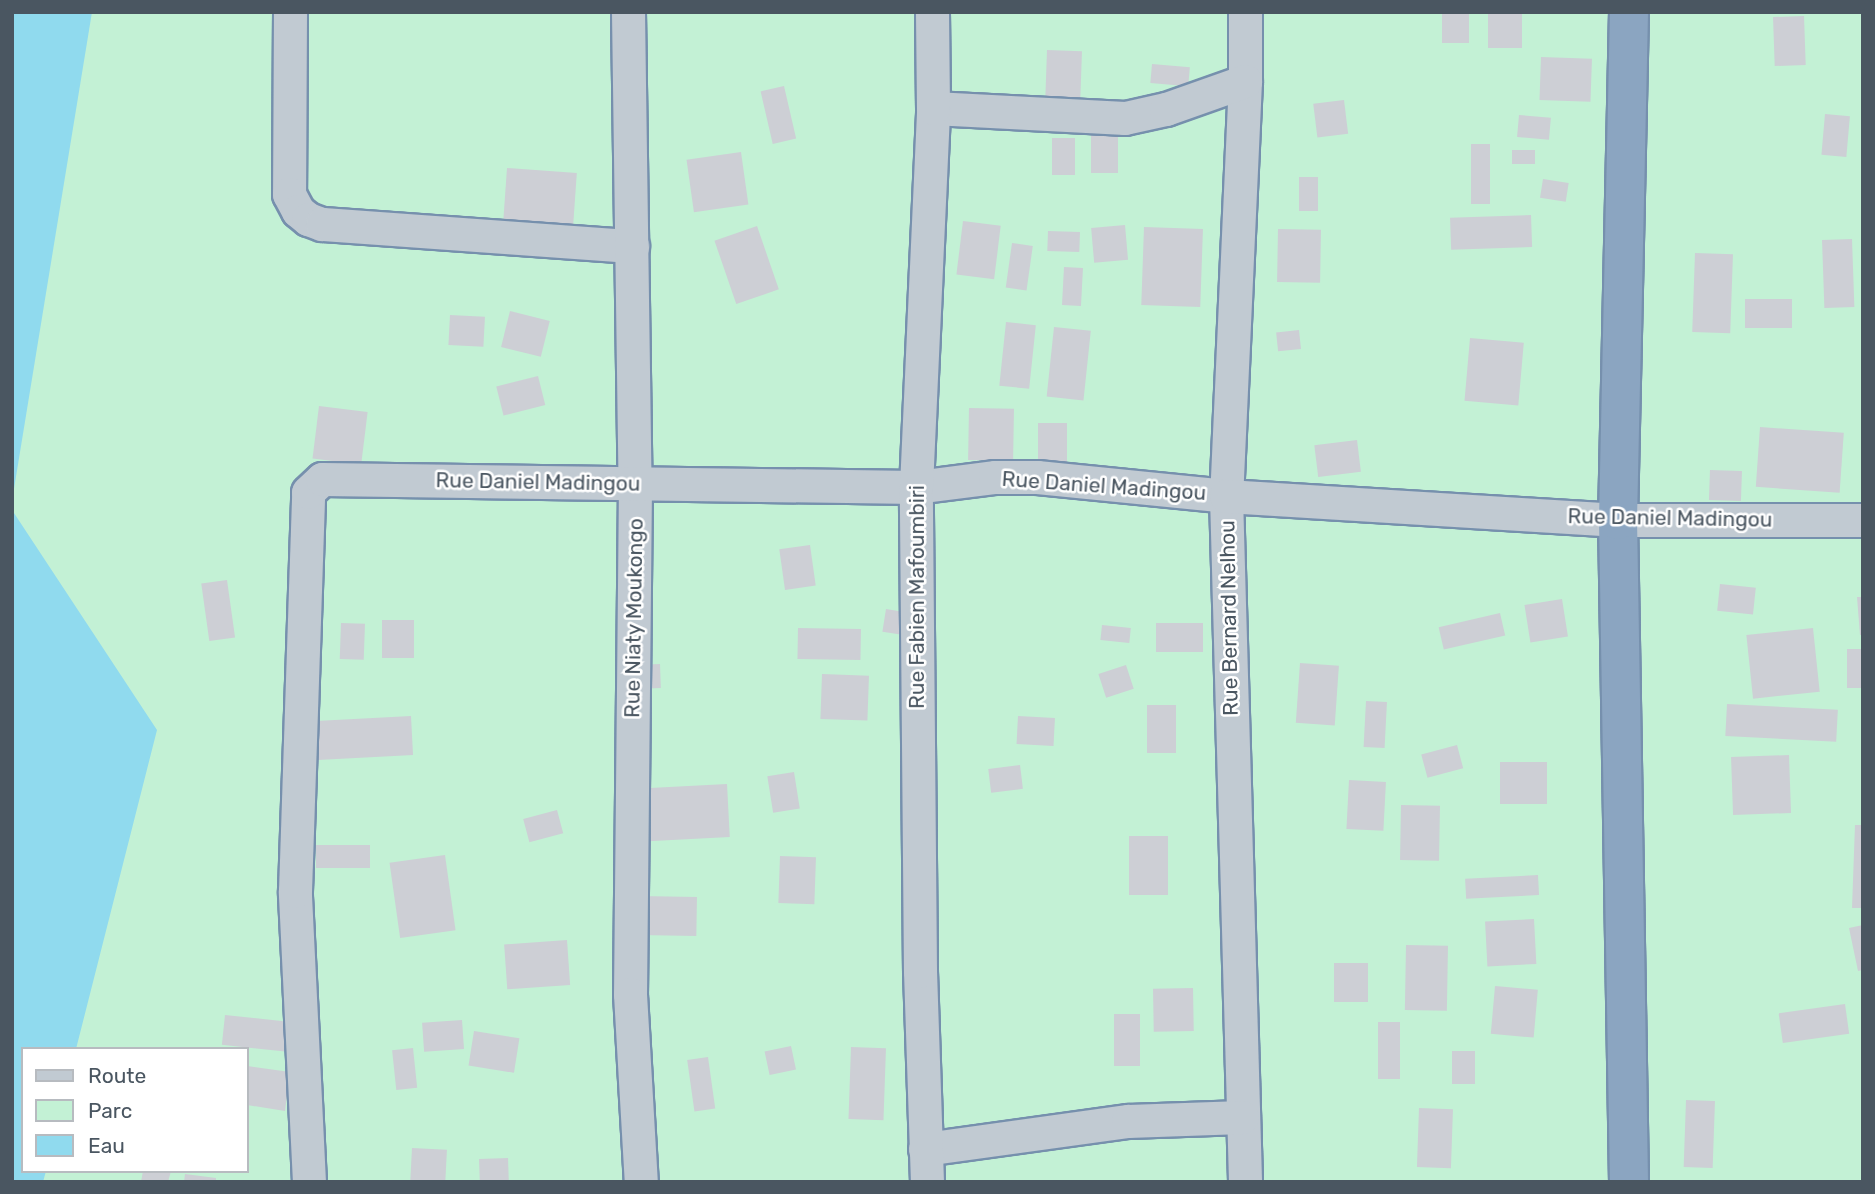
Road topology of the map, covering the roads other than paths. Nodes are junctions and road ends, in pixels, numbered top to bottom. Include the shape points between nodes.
1 (290, 12) edge
2 (628, 12) edge
3 (932, 12) edge
4 (1245, 12) edge
5 (1629, 12) edge
6 (1245, 80) junction
7 (933, 108) junction
8 (632, 246) junction
9 (635, 484) junction
10 (916, 487) junction
11 (1226, 496) junction
12 (1618, 520) junction
13 (1863, 520) edge
14 (1242, 1117) junction
15 (925, 1149) junction
16 (309, 1182) edge
17 (642, 1182) edge
18 (927, 1182) edge
19 (1245, 1182) edge
20 (1629, 1182) edge

1 - 8 street via 289,194 308,219 322,224
2 - 8 street, Rue Niaty Moukongo
3 - 7 street, Rue Fabien Mafoumbiri
4 - 6 street, Rue Bernard Nelhou
5 - 12 highway
6 - 7 street via 1166,109 1125,118
6 - 11 street, Rue Bernard Nelhou
7 - 10 street, Rue Fabien Mafoumbiri
8 - 9 street, Rue Niaty Moukongo
9 - 10 street, Rue Daniel Madingou
9 - 16 street, Rue Daniel Madingou via 322,479 308,492 295,891
9 - 17 street, Rue Niaty Moukongo via 630,995
10 - 11 street, Rue Daniel Madingou via 1037,477
10 - 15 street, Rue Fabien Mafoumbiri
11 - 12 street, Rue Daniel Madingou
11 - 14 street, Rue Bernard Nelhou
12 - 13 street, Rue Daniel Madingou
12 - 20 highway
14 - 15 street via 1128,1121
14 - 19 street, Rue Bernard Nelhou
15 - 18 street, Rue Fabien Mafoumbiri

